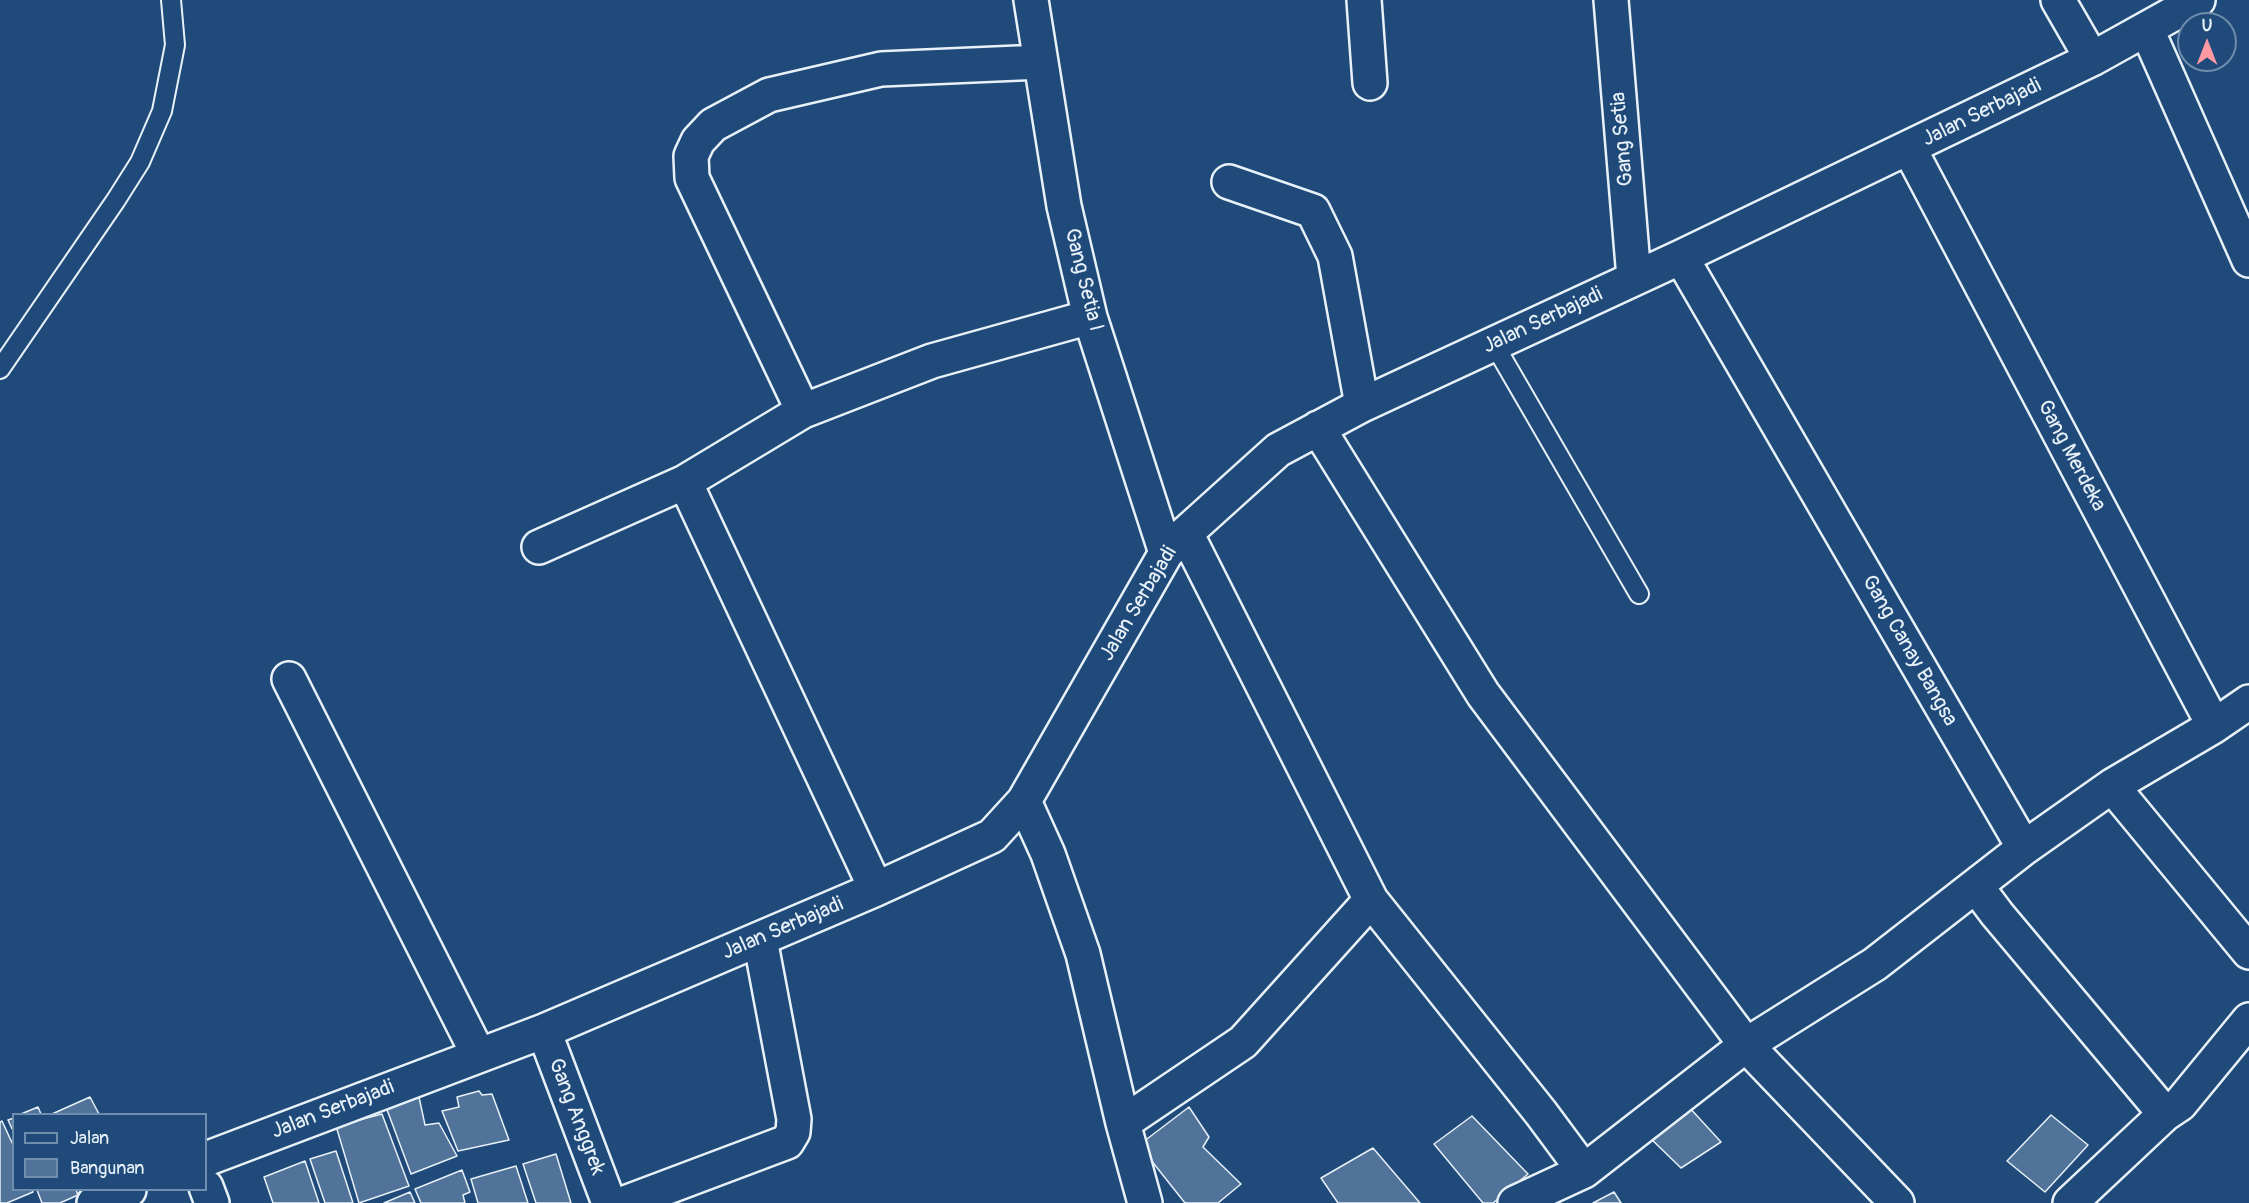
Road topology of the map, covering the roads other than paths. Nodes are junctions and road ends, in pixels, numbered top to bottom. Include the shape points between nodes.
1 (171, 0) edge
2 (1031, 0) edge
3 (1365, 0) edge
4 (1611, 0) edge
5 (2058, 0) edge
6 (2198, 0) edge
7 (2147, 30) junction
8 (2092, 59) junction
9 (1041, 62) junction
10 (1370, 83) dead end
11 (1909, 148) junction
12 (1229, 182) dead end
13 (1681, 257) junction
14 (2249, 261) edge
15 (1634, 278) junction
16 (1090, 317) junction
17 (1494, 344) junction
18 (0, 369) edge
19 (1362, 405) junction
20 (803, 411) junction
21 (1318, 428) junction
22 (685, 482) junction
23 (1176, 543) junction
24 (539, 547) dead end
25 (1639, 594) dead end
26 (289, 679) dead end
27 (2249, 702) edge
28 (2214, 726) junction
29 (2112, 786) junction
30 (1024, 801) junction
31 (2024, 848) junction
32 (1976, 886) junction
33 (876, 889) junction
34 (1371, 900) junction
35 (760, 939) junction
36 (2249, 952) edge
37 (2249, 1020) edge
38 (544, 1031) junction
39 (1746, 1045) junction
40 (478, 1054) junction
41 (2165, 1114) junction
42 (1123, 1123) junction
43 (207, 1159) edge
44 (1584, 1172) junction
45 (126, 1191) edge
46 (94, 1203) edge
47 (609, 1203) edge
48 (625, 1203) edge
49 (1145, 1203) edge
50 (1515, 1203) edge
51 (1897, 1203) edge
52 (2070, 1203) edge

1 - 18 lane via 175,45 162,111 140,162
2 - 9 street, Gang Setia I
3 - 10 street
4 - 15 street, Gang Setia
5 - 8 street
6 - 7 street, Jalan Serbajadi
7 - 8 street, Jalan Serbajadi
7 - 14 street
8 - 11 street, Jalan Serbajadi
9 - 16 street, Gang Setia I via 1064,206
9 - 20 street via 881,69 859,74 769,95 713,125 698,141 691,156 692,178
11 - 13 street, Jalan Serbajadi
11 - 28 street, Gang Merdeka
12 - 19 street via 1313,211 1335,256
13 - 15 street, Jalan Serbajadi
13 - 31 street, Gang Canay Bangsa
15 - 17 street, Jalan Serbajadi
16 - 20 street via 932,361
16 - 23 street, Gang Setia I
17 - 19 street, Jalan Serbajadi
17 - 25 lane
19 - 21 street, Jalan Serbajadi
20 - 22 street
21 - 23 street, Jalan Serbajadi via 1278,450
21 - 39 street via 1483,694
22 - 24 street
22 - 33 street
23 - 30 street, Jalan Serbajadi
23 - 34 street, Gang Setia I
26 - 40 street
27 - 28 street
28 - 29 street
29 - 31 street
29 - 36 street
30 - 33 street, Jalan Serbajadi via 992,836
30 - 42 street via 1048,854 1083,954
31 - 32 street
32 - 39 street via 1875,964
32 - 41 street
33 - 35 street, Jalan Serbajadi
34 - 42 street via 1243,1042
34 - 44 street, Gang Setia I via 1542,1113
35 - 38 street, Jalan Serbajadi
35 - 48 street via 794,1119 793,1132 787,1142
37 - 41 street via 2180,1104
38 - 40 street, Jalan Serbajadi
38 - 47 street, Gang Anggrek
39 - 44 street
39 - 51 street
40 - 43 street, Jalan Serbajadi
41 - 52 street
42 - 49 street
44 - 50 street
45 - 46 street

